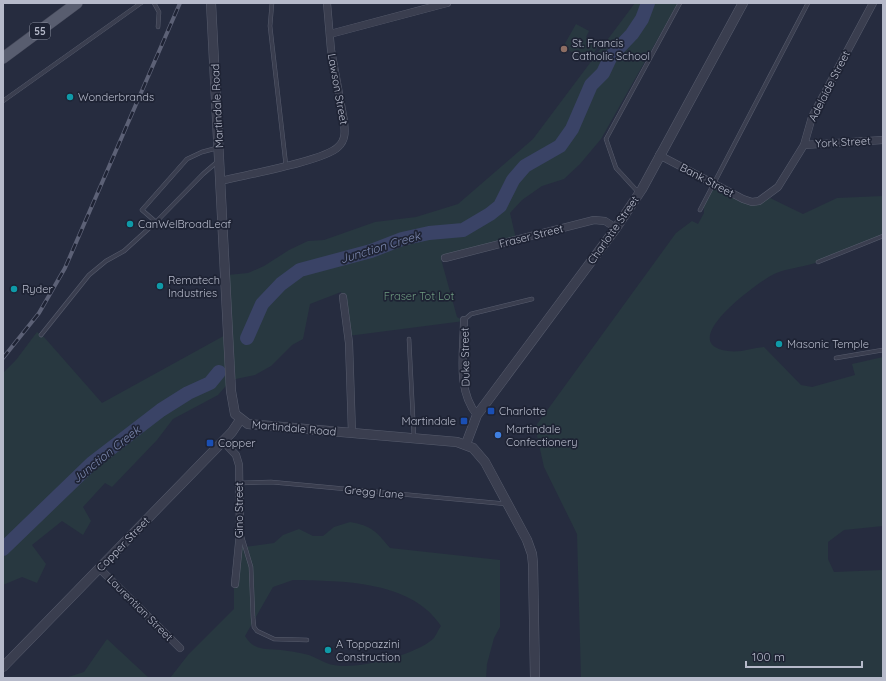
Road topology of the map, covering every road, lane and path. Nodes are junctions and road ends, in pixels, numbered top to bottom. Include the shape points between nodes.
1 (77, 3) edge
2 (141, 3) edge
3 (154, 3) edge
4 (211, 3) edge
5 (272, 3) edge
6 (327, 3) edge
7 (447, 3) edge
8 (680, 3) edge
9 (742, 3) edge
10 (808, 3) edge
11 (873, 3) edge
12 (158, 27) dead end
13 (330, 34) junction
14 (3, 57) edge
15 (3, 101) edge
16 (883, 140) edge
17 (804, 145) junction
18 (219, 148) junction
19 (660, 155) junction
20 (220, 160) junction
21 (286, 166) junction
22 (221, 181) junction
23 (714, 183) junction
24 (639, 193) junction
25 (755, 202) joint
26 (700, 210) dead end
27 (156, 222) junction
28 (616, 228) junction
29 (883, 236) edge
30 (445, 258) dead end
31 (818, 262) dead end
32 (343, 297) dead end
33 (532, 299) dead end
34 (464, 320) joint
35 (41, 335) dead end
36 (409, 339) dead end
37 (883, 350) edge
38 (836, 358) dead end
39 (478, 415) junction
40 (240, 420) junction
41 (352, 433) junction
42 (414, 438) junction
43 (223, 441) junction
44 (466, 444) junction
45 (240, 483) junction
46 (508, 504) junction
47 (240, 533) junction
48 (100, 569) junction
49 (234, 584) dead end
50 (307, 640) dead end
51 (180, 648) dead end
52 (3, 667) edge
53 (535, 678) edge

1 - 14 main road, 55
2 - 15 lane
3 - 12 lane via 159,12
4 - 18 street, Martindale Road
5 - 21 lane via 270,26
6 - 13 street, Lawson Street
7 - 13 street
8 - 24 lane via 606,139 616,168
9 - 19 street, Charlotte Street
10 - 23 lane
11 - 17 street, Adelaide Street via 812,117
13 - 21 street, Lawson Street via 344,122 344,138 338,148 331,152
16 - 17 street, York Street
17 - 25 street, Adelaide Street via 778,186
18 - 20 street, Martindale Road
18 - 27 lane via 194,155 181,165 142,210
19 - 23 street, Bank Street
19 - 24 street, Charlotte Street
20 - 22 street, Martindale Road
20 - 27 lane
21 - 22 street, Lawson Street
22 - 40 street, Martindale Road via 231,396 234,411
23 - 25 street, Bank Street via 743,199
23 - 26 lane
24 - 28 street, Charlotte Street
27 - 35 lane via 124,251 89,275
28 - 30 street, Fraser Street via 605,221 594,220
28 - 39 street, Charlotte Street
29 - 31 lane
32 - 41 street via 349,344
33 - 34 lane via 471,314
34 - 39 street, Duke Street via 465,391 470,406
36 - 42 lane
37 - 38 lane
39 - 44 street, Charlotte Street
40 - 41 street, Martindale Road via 248,424
40 - 43 street, Copper Street
41 - 42 street, Martindale Road
42 - 44 street, Martindale Road
43 - 45 street, Gino Street via 236,455
43 - 48 street, Copper Street
44 - 46 street via 479,454
45 - 46 lane, Gregg Lane via 271,482
45 - 47 street, Gino Street
46 - 53 street via 532,554
47 - 49 street, Gino Street
47 - 50 lane via 251,567 253,617 257,631 274,639
48 - 51 street, Laurentian Street
48 - 52 street, Copper Street

